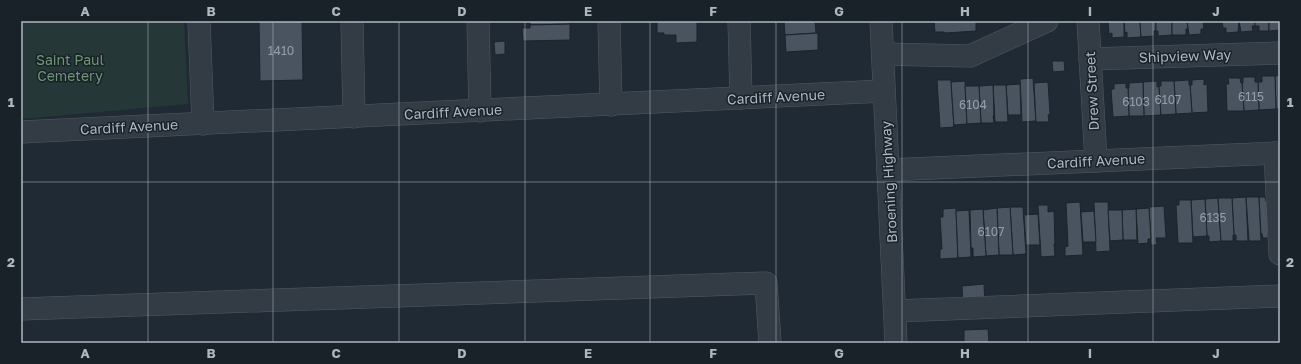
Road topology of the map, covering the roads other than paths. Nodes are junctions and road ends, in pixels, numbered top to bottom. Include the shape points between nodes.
1 (199, 21) edge
2 (352, 21) edge
3 (478, 21) edge
4 (609, 21) edge
5 (739, 21) edge
6 (881, 21) edge
7 (1047, 21) edge
8 (1088, 21) edge
9 (1280, 53) edge
10 (882, 54) junction
11 (1090, 58) junction
12 (884, 91) junction
13 (741, 98) junction
14 (611, 105) junction
15 (480, 111) junction
16 (354, 117) junction
17 (203, 124) junction
18 (21, 132) edge
19 (1277, 153) edge
20 (1096, 161) junction
21 (888, 170) junction
22 (1280, 254) edge
23 (1280, 296) edge
24 (21, 309) edge
25 (895, 311) junction
26 (770, 343) edge
27 (896, 343) edge

1 - 17 street
2 - 16 street
3 - 15 street
4 - 14 street
5 - 13 street
6 - 10 street, Broening Highway
7 - 10 street via 970,56
8 - 11 street, Drew Street
9 - 11 street, Shipview Way
10 - 12 street, Broening Highway
11 - 20 street, Drew Street
12 - 13 street, Cardiff Avenue
12 - 21 street, Broening Highway
13 - 14 street, Cardiff Avenue
14 - 15 street, Cardiff Avenue
15 - 16 street, Cardiff Avenue
16 - 17 street, Cardiff Avenue
17 - 18 street, Cardiff Avenue
19 - 20 street, Cardiff Avenue
19 - 22 street
20 - 21 street, Cardiff Avenue
21 - 25 street, Broening Highway
23 - 25 street
24 - 26 street via 766,283
25 - 27 street, Broening Highway

